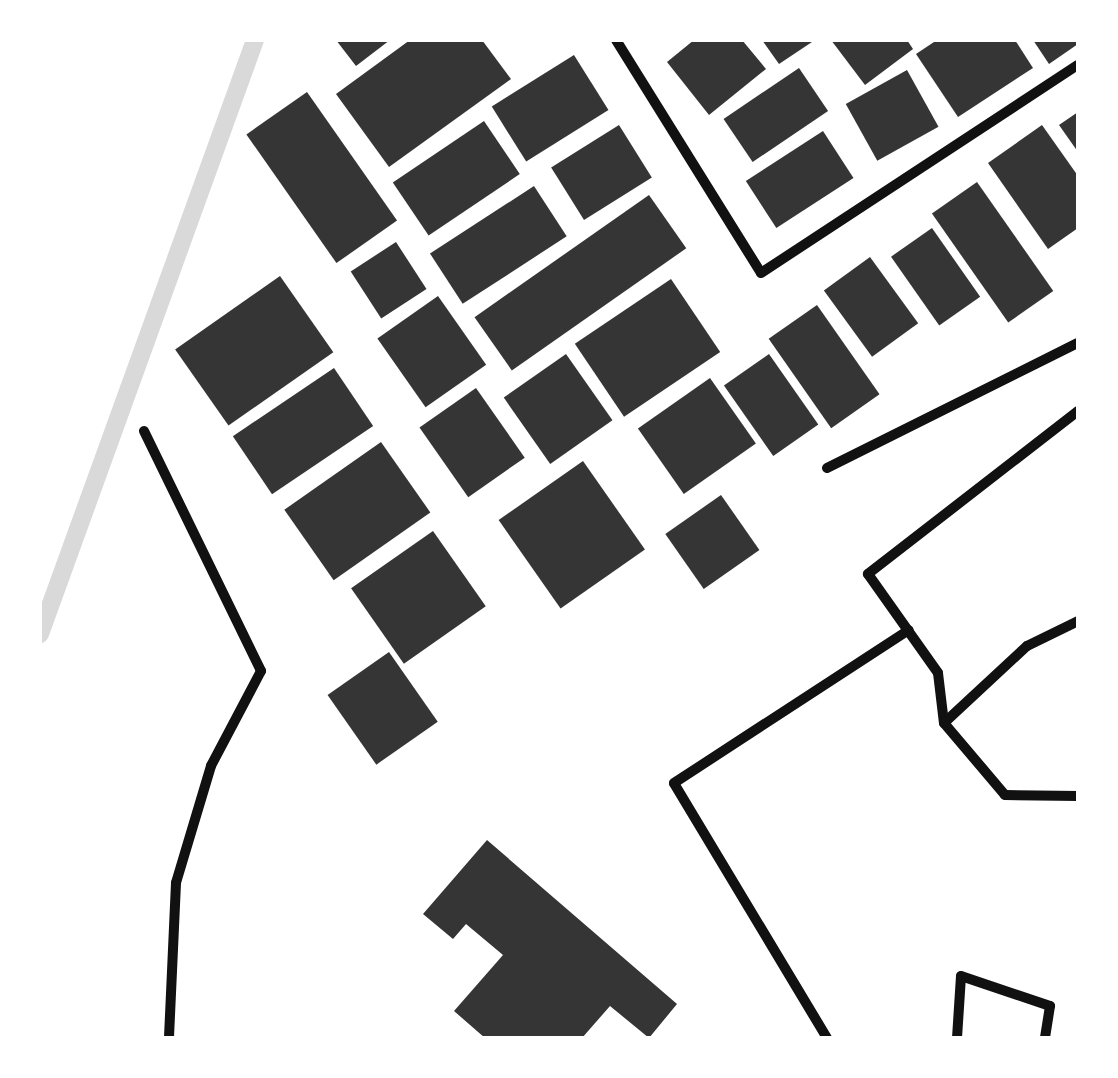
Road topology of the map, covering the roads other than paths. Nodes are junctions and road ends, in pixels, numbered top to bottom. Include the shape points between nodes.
1 (616, 40) edge
2 (1078, 65) edge
3 (1078, 343) edge
4 (1078, 412) edge
5 (144, 430) dead end
6 (828, 468) dead end
7 (1078, 621) edge
8 (909, 630) junction
9 (944, 723) junction
10 (1078, 796) edge
11 (169, 1038) edge
12 (827, 1038) edge
13 (957, 1038) edge
14 (1045, 1038) edge

1 - 2 street via 761,273
3 - 6 street
4 - 8 street via 868,574
5 - 11 street via 261,670 211,766 176,883
7 - 9 street via 1027,646
8 - 9 street via 938,673
8 - 12 street via 674,784
9 - 10 street via 1005,795
13 - 14 street via 960,976 1050,1006

